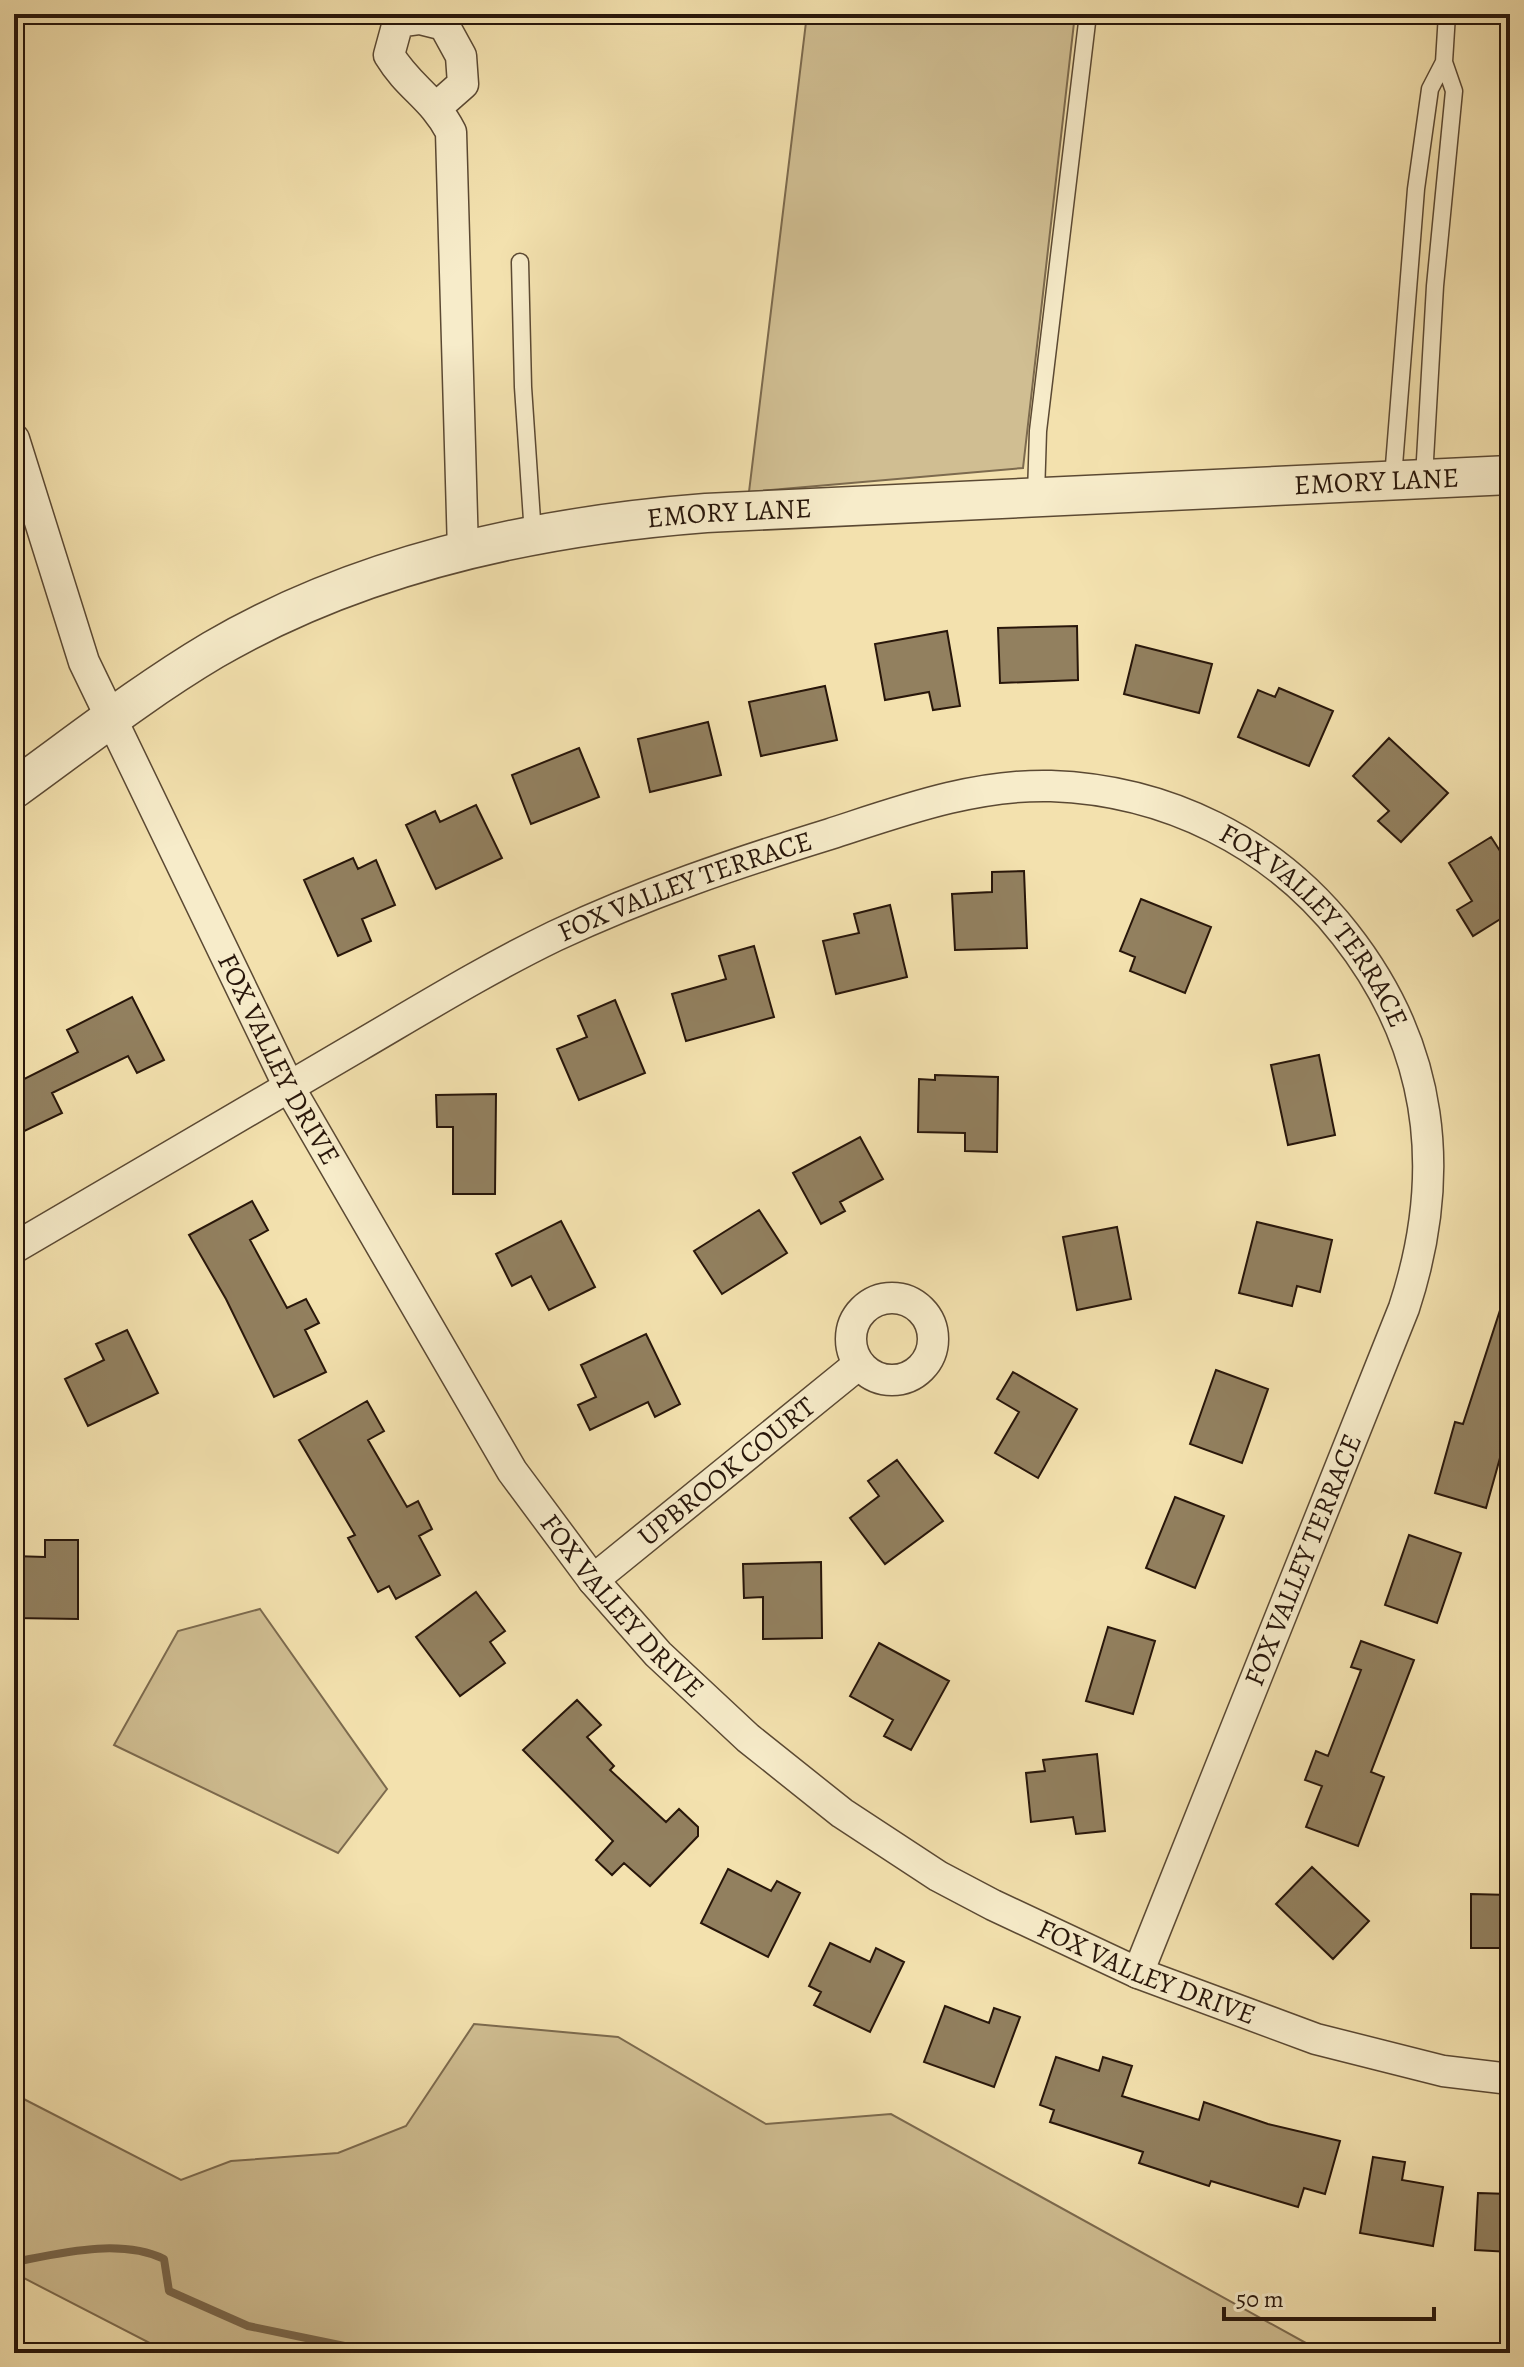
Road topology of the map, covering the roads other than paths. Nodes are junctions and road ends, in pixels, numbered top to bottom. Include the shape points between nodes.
1 (1088, 14) edge
2 (1447, 14) edge
3 (1444, 62) junction
4 (438, 106) dead end
5 (520, 262) dead end
6 (14, 439) edge
7 (1510, 475) edge
8 (1408, 478) junction
9 (1036, 495) junction
10 (533, 535) junction
11 (463, 551) junction
12 (112, 718) junction
13 (14, 789) edge
14 (289, 1087) junction
15 (14, 1248) edge
16 (859, 1364) dead end
17 (593, 1580) junction
18 (1138, 1973) junction
19 (1510, 2079) edge

1 - 9 lane via 1038,431
2 - 3 lane
3 - 8 lane via 1454,91 1435,286
3 - 8 lane via 1430,89 1416,189
4 - 11 street via 451,132
5 - 10 lane
6 - 12 street, FOX VALLEY DRIVE via 70,623
7 - 8 street, EMORY LANE
8 - 9 street, EMORY LANE
9 - 10 street, EMORY LANE via 655,517
10 - 11 street, EMORY LANE
11 - 12 street, EMORY LANE via 372,578 249,630
12 - 13 street, EMORY LANE
12 - 14 street, FOX VALLEY DRIVE
14 - 15 street, FOX VALLEY TERRACE
14 - 17 street, FOX VALLEY DRIVE via 483,1427
14 - 18 street, FOX VALLEY TERRACE via 492,969 614,909 750,858 906,810 992,790 1091,789 1173,809 1253,847 1327,910 1380,984 1415,1071 1429,1150 1426,1233 1404,1308
16 - 17 street, UPBROOK COURT
17 - 18 street, FOX VALLEY DRIVE via 707,1702 842,1813 965,1891
18 - 19 street, FOX VALLEY DRIVE via 1330,2044 1443,2071

